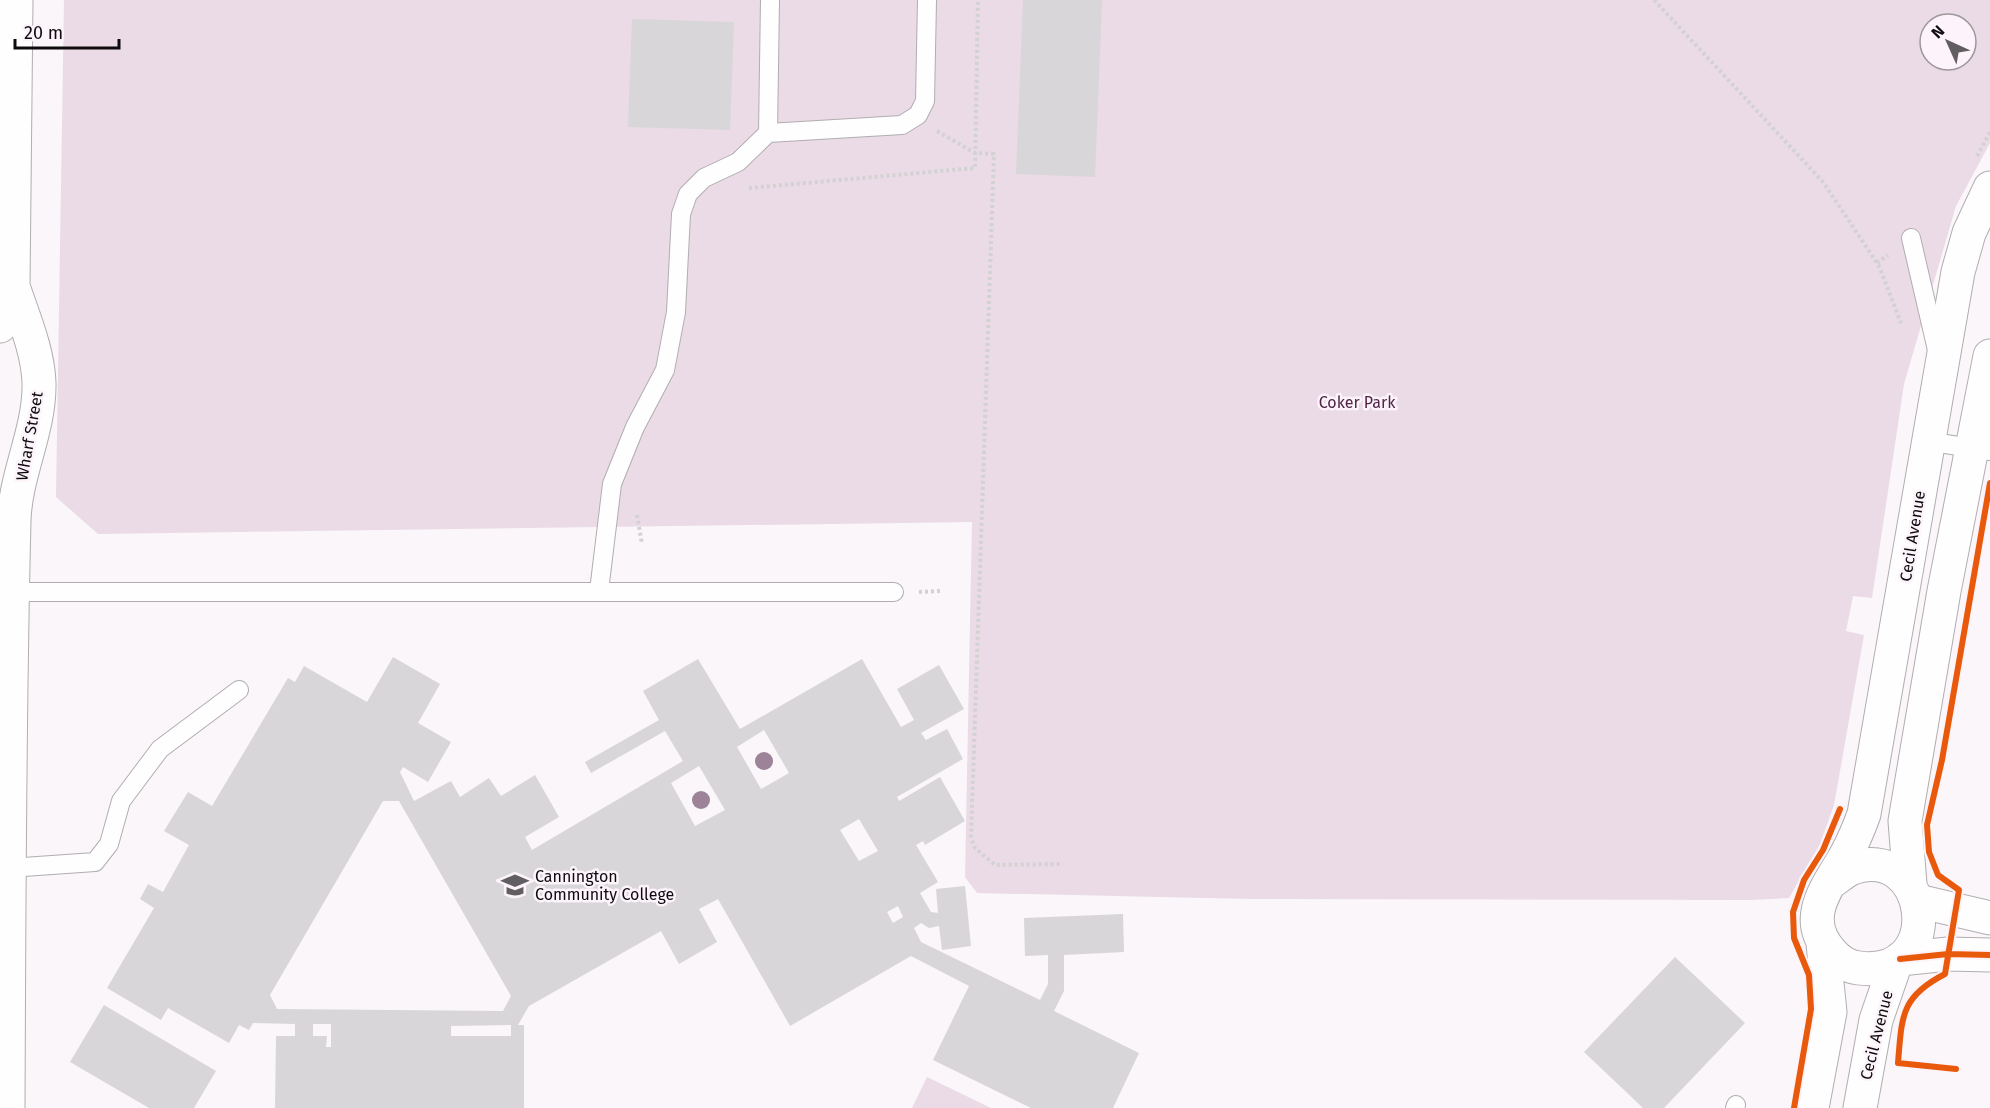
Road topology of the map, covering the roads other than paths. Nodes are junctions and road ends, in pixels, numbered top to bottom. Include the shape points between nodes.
1 (16, 0) edge
2 (770, 0) edge
3 (927, 0) edge
4 (7, 45) edge
5 (7, 80) edge
6 (768, 134) junction
7 (1982, 175) edge
8 (1911, 238) road end
9 (13, 286) junction
10 (0, 326) edge
11 (1990, 356) edge
12 (1941, 369) junction
13 (1927, 441) junction
14 (1980, 450) edge
15 (0, 470) edge
16 (14, 518) junction
17 (599, 591) junction
18 (14, 592) junction
19 (894, 592) dead end
20 (239, 690) dead end
21 (9, 868) junction
22 (1831, 882) junction
23 (1914, 893) junction
24 (1990, 918) edge
25 (1823, 944) junction
26 (1990, 955) edge
27 (1898, 961) junction
28 (8, 1108) edge
29 (1812, 1108) edge
30 (1860, 1108) edge

1 - 4 main road, Wharf Street
2 - 6 lane
3 - 6 lane via 925,101 918,115 902,125
4 - 5 main road, Wharf Street
5 - 9 main road, Wharf Street
6 - 17 lane via 738,162 704,178 688,194 681,214 676,312 664,370 612,484
7 - 12 main road, Cecil Avenue via 1958,272
8 - 12 lane
9 - 10 main road, Wharf Street
9 - 16 main road, Wharf Street via 34,350 39,382 38,405
11 - 14 main road
12 - 13 main road, Cecil Avenue
13 - 14 lane
13 - 22 main road, Cecil Avenue via 1871,783 1864,814
14 - 23 main road via 1905,821
15 - 16 main road, Wharf Street
16 - 18 main road, Wharf Street
17 - 18 lane
17 - 19 lane
18 - 21 main road, Wharf Street
20 - 21 lane via 160,749 121,801 109,844 95,862
21 - 28 main road, Wharf Street
22 - 23 main road via 1850,869 1873,865 1894,871
22 - 25 main road via 1819,901 1816,923
23 - 24 main road
23 - 27 main road via 1921,916 1919,932
25 - 27 main road via 1839,960 1856,968 1874,970
25 - 29 main road via 1830,1012
26 - 27 main road via 1948,954
27 - 30 main road, Cecil Avenue via 1876,1020

